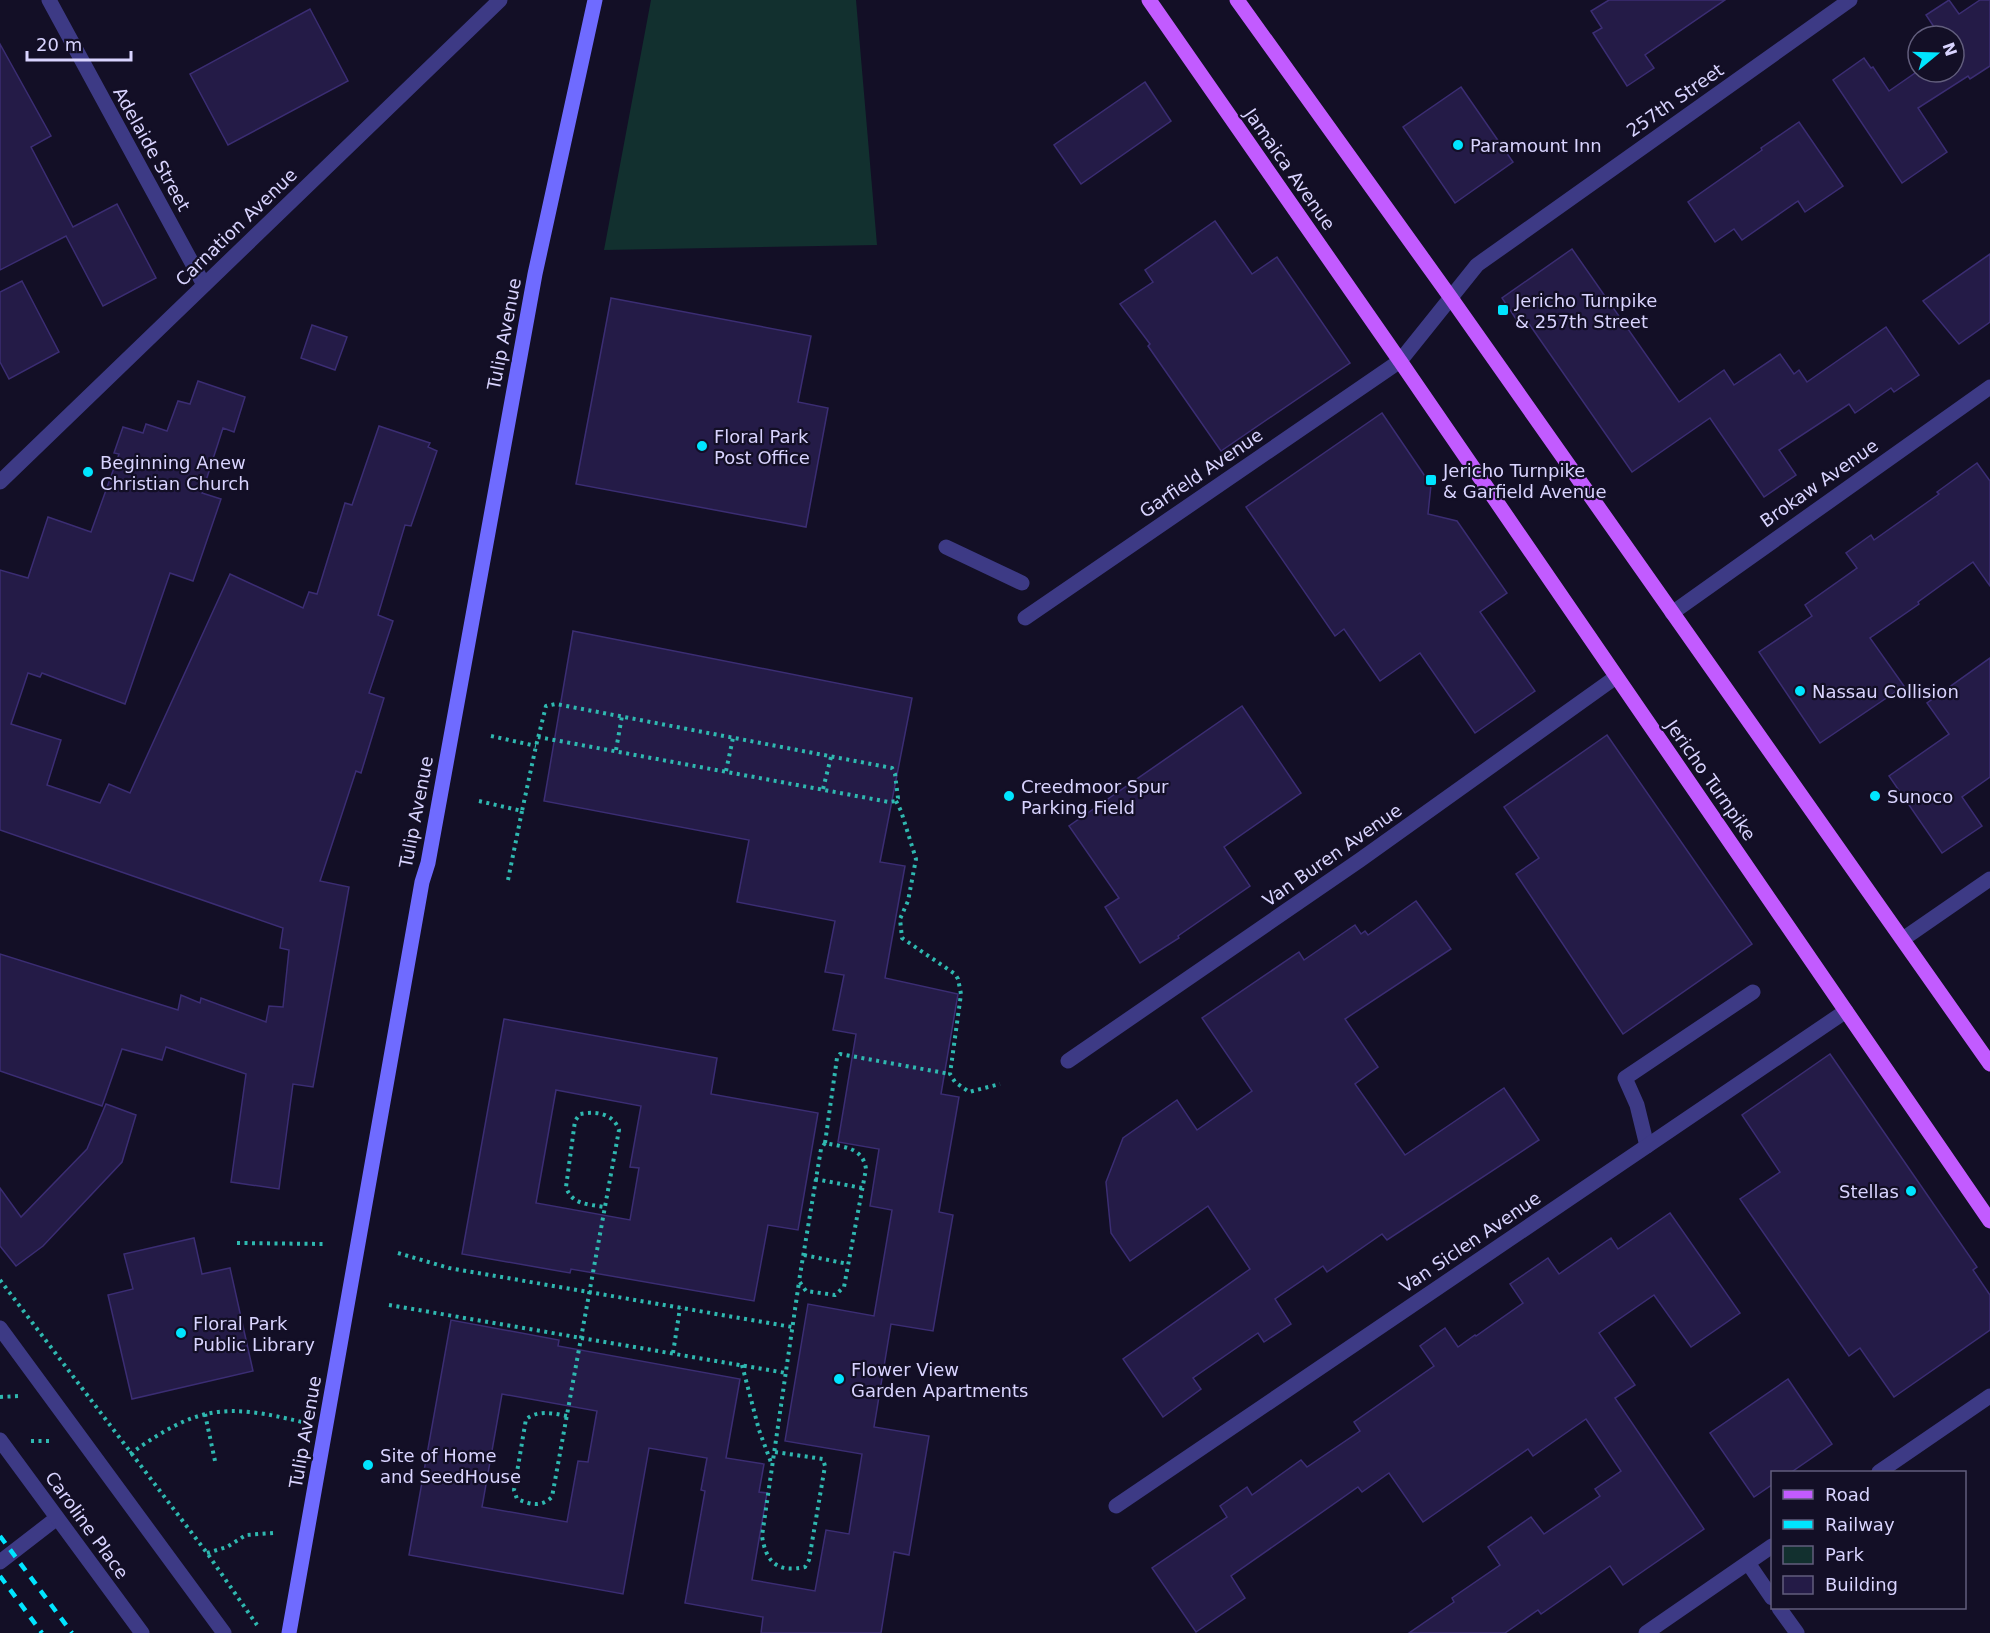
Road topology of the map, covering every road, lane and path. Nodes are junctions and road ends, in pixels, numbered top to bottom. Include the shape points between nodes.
1 (49, 0) edge
2 (499, 0) edge
3 (595, 0) edge
4 (1149, 0) edge
5 (1237, 0) edge
6 (1850, 0) edge
7 (204, 285) junction
8 (1451, 298) junction
9 (1400, 361) junction
10 (1990, 387) edge
11 (0, 482) edge
12 (946, 547) dead end
13 (1022, 583) dead end
14 (1672, 612) junction
15 (1025, 618) dead end
16 (1616, 677) junction
17 (622, 716) junction
18 (491, 736) dead end
19 (538, 737) junction
20 (733, 738) junction
21 (536, 746) junction
22 (616, 750) junction
23 (831, 757) junction
24 (726, 771) junction
25 (823, 789) junction
26 (479, 801) dead end
27 (896, 801) junction
28 (522, 811) junction
29 (1990, 879) edge
30 (508, 880) dead end
31 (1903, 939) junction
32 (1752, 992) dead end
33 (1846, 1011) junction
34 (1068, 1061) dead end
35 (1990, 1064) edge
36 (950, 1074) junction
37 (1000, 1084) dead end
38 (825, 1143) junction
39 (1647, 1146) junction
40 (815, 1179) junction
41 (862, 1188) junction
42 (604, 1207) junction
43 (1990, 1221) edge
44 (237, 1243) dead end
45 (324, 1244) dead end
46 (398, 1252) dead end
47 (804, 1255) junction
48 (848, 1264) junction
49 (0, 1280) edge
50 (799, 1281) junction
51 (590, 1292) junction
52 (389, 1305) dead end
53 (680, 1308) junction
54 (792, 1327) junction
55 (0, 1328) edge
56 (581, 1337) junction
57 (673, 1353) junction
58 (742, 1365) junction
59 (786, 1373) junction
60 (1990, 1396) edge
61 (205, 1414) junction
62 (567, 1416) junction
63 (325, 1428) junction
64 (0, 1440) edge
65 (775, 1452) junction
66 (131, 1453) junction
67 (215, 1461) dead end
68 (772, 1467) junction
69 (1882, 1471) edge
70 (105, 1472) junction
71 (1116, 1506) dead end
72 (57, 1518) junction
73 (273, 1533) dead end
74 (1771, 1547) edge
75 (207, 1553) junction
76 (0, 1562) edge
77 (1748, 1563) junction
78 (1771, 1595) edge
79 (1780, 1609) edge
80 (257, 1625) dead end
81 (142, 1633) edge
82 (224, 1633) edge
83 (289, 1633) edge
84 (1646, 1633) edge
85 (1797, 1633) edge

1 - 7 street, Adelaide Street
2 - 7 street, Carnation Avenue
3 - 63 main road, Tulip Avenue via 536,274
4 - 9 main road, Jamaica Avenue
5 - 8 main road
6 - 8 street, 257th Street via 1477,265
7 - 11 street, Carnation Avenue
8 - 9 street, 257th Street
8 - 14 main road
9 - 15 street, Garfield Avenue
9 - 16 main road, Jericho Turnpike
10 - 14 street, Brokaw Avenue
12 - 13 street
14 - 31 main road
16 - 33 main road, Jericho Turnpike
16 - 34 street, Van Buren Avenue
17 - 19 path via 549,704
17 - 20 path
17 - 22 path
18 - 21 path
19 - 21 path
19 - 22 path
20 - 23 path
20 - 24 path
21 - 28 path
22 - 24 path
23 - 25 path
23 - 27 path via 892,768 896,774
24 - 25 path
25 - 27 path
26 - 28 path
27 - 36 path via 916,859 908,901 900,919 902,938 955,974 961,990
28 - 30 path
29 - 31 street
31 - 35 main road
32 - 39 street via 1625,1078 1637,1105
33 - 39 street, Van Siclen Avenue
33 - 43 main road, Jericho Turnpike
36 - 37 path via 969,1092
36 - 38 path via 840,1054
38 - 40 path
38 - 41 path via 856,1150 865,1160
39 - 71 street, Van Siclen Avenue
40 - 41 path
40 - 47 path
41 - 48 path
42 - 42 path via 619,1130 616,1121 606,1115 580,1114 575,1121 566,1187 576,1202
42 - 51 path
44 - 45 path
46 - 51 path via 449,1268
47 - 48 path
47 - 50 path
48 - 50 path via 844,1287 835,1295 806,1291
49 - 66 path
50 - 54 path
51 - 53 path
51 - 56 path
52 - 56 path
53 - 54 path
53 - 57 path
54 - 59 path
55 - 70 street
56 - 57 path
56 - 62 path
57 - 58 path
58 - 59 path
58 - 68 path
59 - 65 path
60 - 69 street
61 - 63 path via 243,1410
61 - 66 path via 183,1421
61 - 67 path
62 - 62 path via 552,1497 534,1505 517,1499 514,1490 526,1419 534,1413 547,1412
63 - 83 main road, Tulip Avenue
64 - 72 street, Caroline Place
65 - 68 path
65 - 68 path via 823,1459 825,1466 805,1567 778,1566 765,1552 762,1536
66 - 70 path
66 - 75 path
70 - 82 street
72 - 76 street
72 - 81 street, Caroline Place
73 - 75 path via 246,1535
74 - 77 street
75 - 80 path
77 - 78 street
77 - 84 street
79 - 85 street

